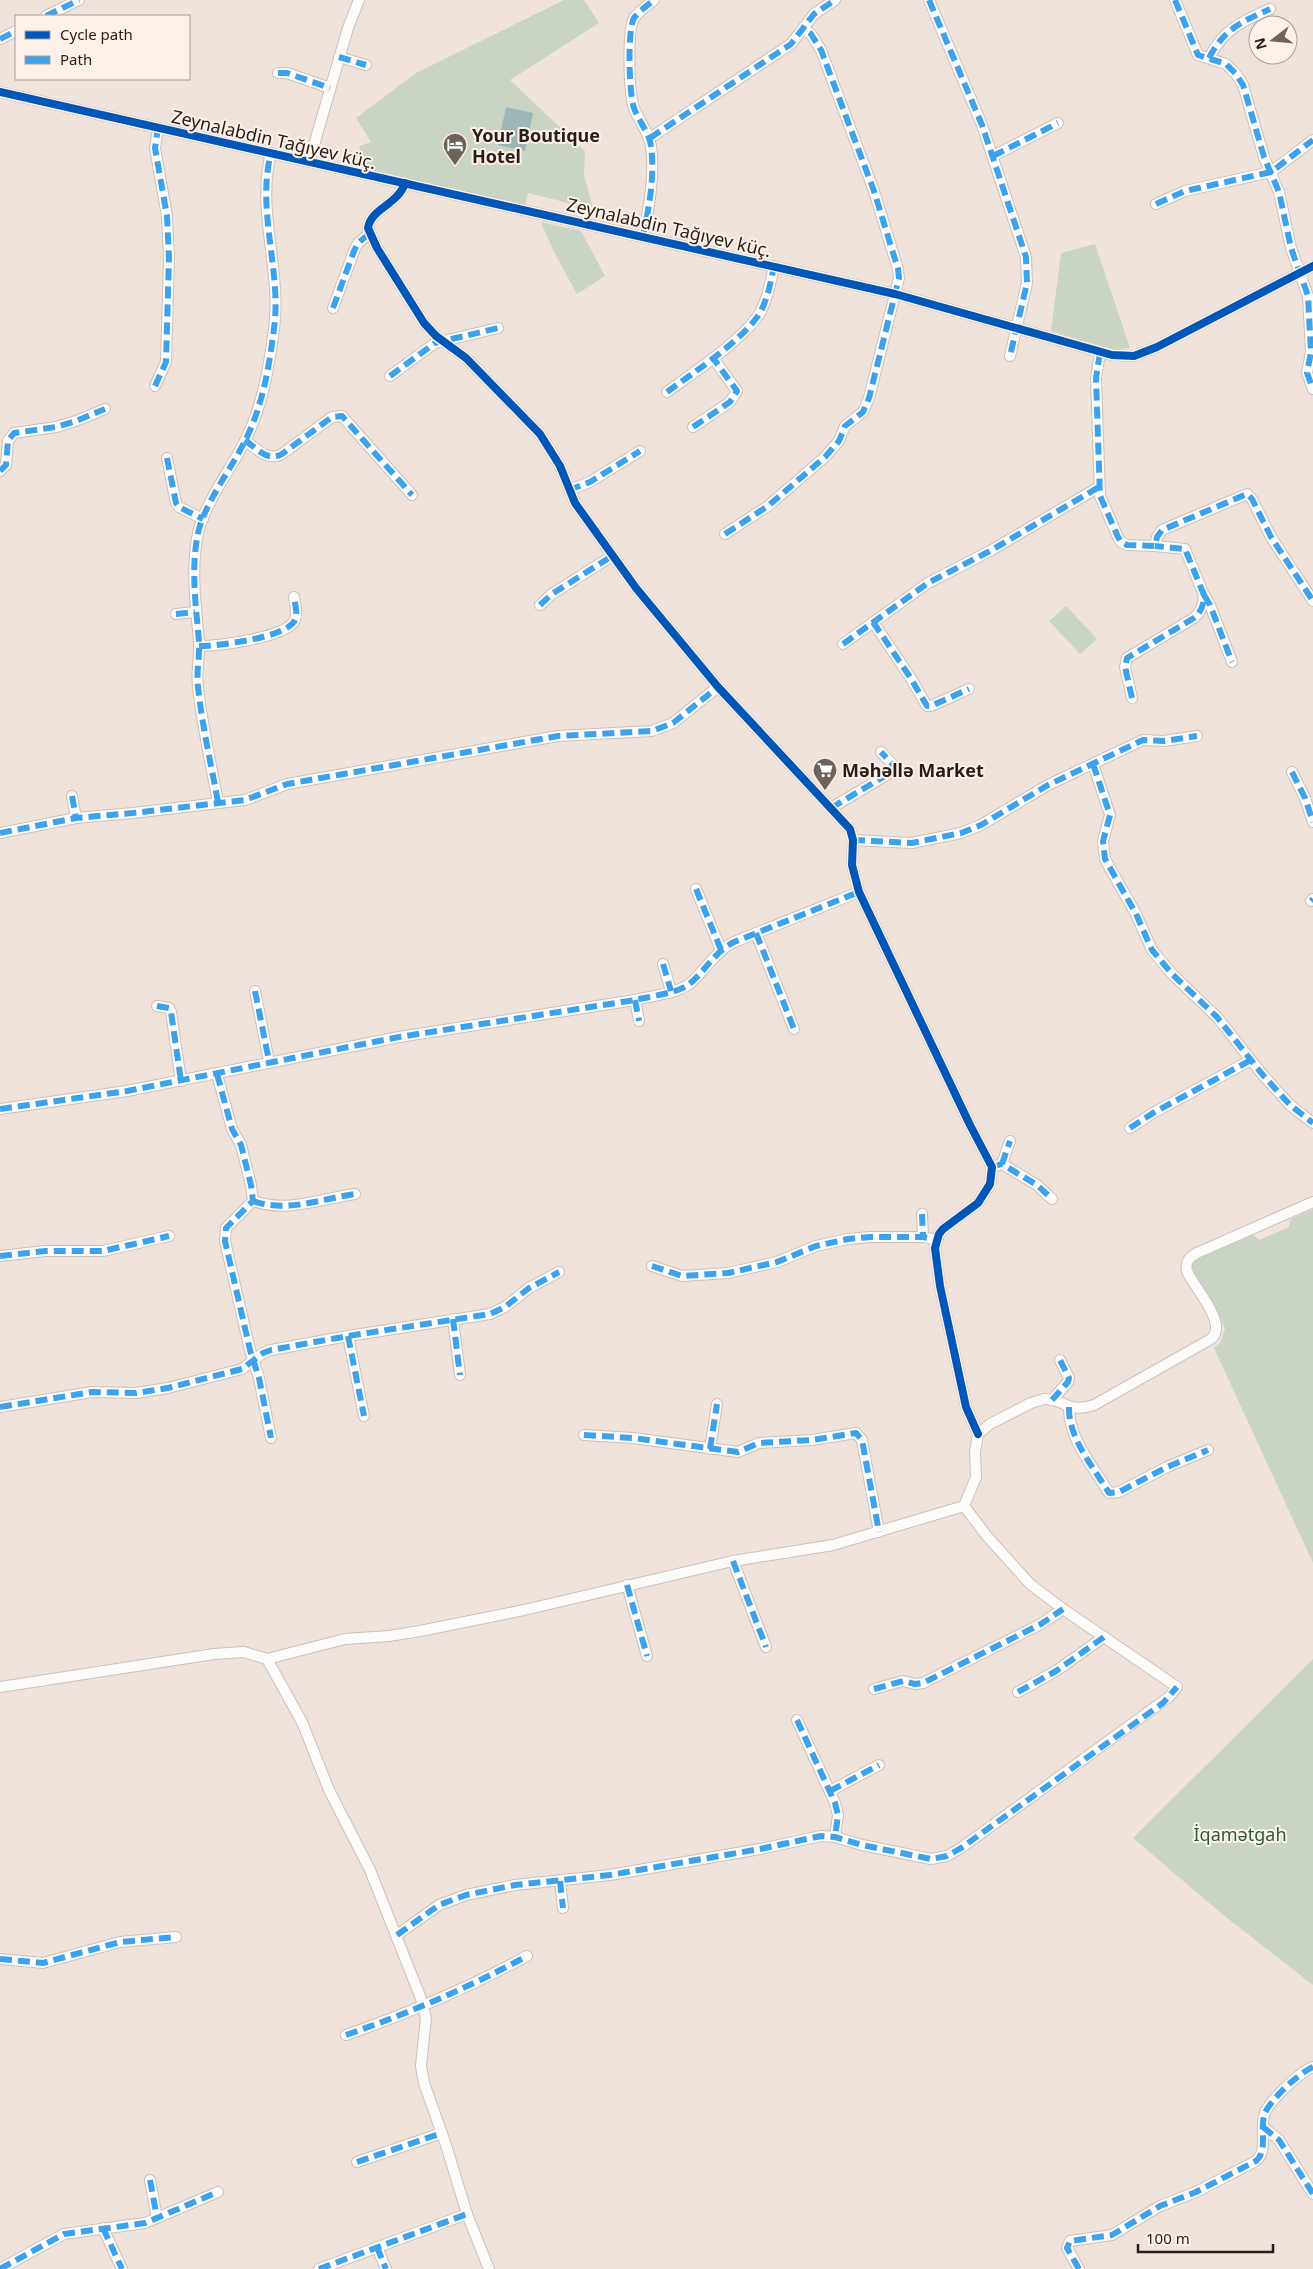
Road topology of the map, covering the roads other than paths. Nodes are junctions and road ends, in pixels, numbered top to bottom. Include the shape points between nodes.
1 (79, 0) edge
2 (359, 0) edge
3 (654, 0) edge
4 (835, 0) edge
5 (929, 0) edge
6 (1175, 0) edge
7 (1270, 9) dead end
8 (48, 15) edge
9 (803, 28) junction
10 (15, 32) edge
11 (0, 39) edge
12 (339, 57) junction
13 (1209, 58) junction
14 (366, 65) dead end
15 (278, 73) dead end
16 (330, 88) junction
17 (0, 92) edge
18 (1058, 123) dead end
19 (158, 128) junction
20 (650, 138) junction
21 (1313, 140) edge
22 (271, 153) junction
23 (993, 156) junction
24 (309, 162) junction
25 (1271, 172) junction
26 (405, 184) junction
27 (1156, 204) dead end
28 (369, 234) junction
29 (643, 236) junction
30 (774, 266) junction
31 (1313, 266) edge
32 (1300, 272) junction
33 (895, 294) junction
34 (333, 308) dead end
35 (498, 328) dead end
36 (1018, 328) junction
37 (442, 340) junction
38 (1100, 353) junction
39 (1010, 356) dead end
40 (713, 358) junction
41 (390, 376) dead end
42 (155, 386) dead end
43 (1313, 390) edge
44 (667, 392) dead end
45 (105, 409) dead end
46 (693, 427) dead end
47 (245, 440) junction
48 (640, 451) dead end
49 (168, 458) dead end
50 (0, 471) edge
51 (1099, 487) junction
52 (569, 490) junction
53 (412, 496) dead end
54 (203, 520) junction
55 (725, 534) dead end
56 (1155, 546) junction
57 (612, 556) junction
58 (1204, 595) junction
59 (294, 596) dead end
60 (1313, 601) edge
61 (540, 605) dead end
62 (195, 612) junction
63 (176, 614) dead end
64 (873, 622) junction
65 (843, 644) dead end
66 (199, 646) junction
67 (1232, 662) dead end
68 (718, 687) junction
69 (969, 689) dead end
70 (1132, 698) dead end
71 (1197, 736) dead end
72 (881, 752) dead end
73 (1093, 764) junction
74 (1292, 772) dead end
75 (72, 796) dead end
76 (218, 802) junction
77 (830, 808) junction
78 (76, 818) junction
79 (1313, 822) edge
80 (0, 833) edge
81 (853, 840) junction
82 (696, 889) dead end
83 (859, 892) junction
84 (756, 933) junction
85 (721, 950) junction
86 (663, 964) dead end
87 (255, 991) dead end
88 (671, 991) junction
89 (635, 1000) junction
90 (157, 1006) dead end
91 (640, 1021) dead end
92 (794, 1029) dead end
93 (1250, 1060) junction
94 (269, 1061) junction
95 (217, 1074) junction
96 (181, 1081) junction
97 (0, 1109) edge
98 (1313, 1123) edge
99 (1130, 1128) dead end
100 (1010, 1142) dead end
101 (997, 1166) junction
102 (355, 1194) dead end
103 (1052, 1199) dead end
104 (252, 1201) junction
105 (1313, 1202) edge
106 (922, 1214) dead end
107 (169, 1236) dead end
108 (923, 1237) junction
109 (936, 1240) junction
110 (0, 1256) edge
111 (652, 1266) dead end
112 (558, 1272) dead end
113 (453, 1320) junction
114 (348, 1336) junction
115 (254, 1358) junction
116 (1060, 1360) dead end
117 (460, 1375) dead end
118 (1052, 1400) junction
119 (717, 1404) dead end
120 (0, 1407) edge
121 (1069, 1407) junction
122 (364, 1416) dead end
123 (978, 1434) junction
124 (584, 1435) dead end
125 (271, 1438) dead end
126 (710, 1449) junction
127 (1208, 1450) dead end
128 (964, 1506) junction
129 (880, 1532) junction
130 (733, 1561) junction
131 (627, 1585) junction
132 (1062, 1609) junction
133 (1104, 1636) junction
134 (766, 1647) dead end
135 (647, 1656) dead end
136 (267, 1659) junction
137 (0, 1687) edge
138 (874, 1689) dead end
139 (1018, 1692) dead end
140 (797, 1720) dead end
141 (879, 1765) dead end
142 (830, 1791) junction
143 (835, 1837) junction
144 (560, 1880) junction
145 (563, 1908) dead end
146 (397, 1935) junction
147 (176, 1937) dead end
148 (527, 1956) dead end
149 (0, 1959) edge
150 (424, 2007) junction
151 (346, 2035) dead end
152 (1313, 2067) edge
153 (1263, 2127) junction
154 (442, 2133) junction
155 (357, 2162) dead end
156 (150, 2180) dead end
157 (218, 2192) dead end
158 (1313, 2194) edge
159 (467, 2214) junction
160 (157, 2218) junction
161 (103, 2228) junction
162 (378, 2247) junction
163 (0, 2268) edge
164 (122, 2269) edge
165 (319, 2269) edge
166 (386, 2269) edge
167 (490, 2269) edge
168 (1079, 2269) edge

1 - 8 street
2 - 12 street
3 - 20 street via 635,17 630,30 632,100
4 - 9 street via 814,14
5 - 23 street
6 - 13 street via 1198,55
7 - 13 street via 1234,27 1216,44
9 - 20 street via 791,44
9 - 33 street via 821,50 874,191 898,268
10 - 11 street
12 - 14 street
12 - 16 street
13 - 25 street via 1226,64 1243,85
15 - 16 street
16 - 24 street
17 - 19 street, Zeynalabdin Tağıyev küç.
18 - 23 street
19 - 22 street, Zeynalabdin Tağıyev küç.
19 - 42 street via 155,148 167,216 169,258 166,362
20 - 29 street via 651,194
21 - 25 street
22 - 24 street, Zeynalabdin Tağıyev küç.
22 - 47 street via 266,185 276,290 274,327 264,387
23 - 36 street via 1026,257 1027,283
24 - 26 street, Zeynalabdin Tağıyev küç.
25 - 27 street via 1185,191
25 - 32 street
26 - 28 street via 397,199 371,219
26 - 29 street, Zeynalabdin Tağıyev küç.
28 - 34 street via 354,251
28 - 37 street via 414,309 430,331
29 - 30 street, Zeynalabdin Tağıyev küç.
30 - 33 street, Zeynalabdin Tağıyev küç.
30 - 40 street via 755,320
31 - 32 street, Zeynalabdin Tağıyev küç.
32 - 38 street, Zeynalabdin Tağıyev küç. via 1145,352 1123,357
32 - 43 street via 1308,296 1311,352 1307,374
33 - 36 street, Zeynalabdin Tağıyev küç.
33 - 55 street via 869,398 862,412 845,426 839,441 826,457 768,506
35 - 37 street
36 - 38 street, Zeynalabdin Tağıyev küç.
36 - 39 street
37 - 41 street
37 - 52 street via 466,358 531,423 554,454
38 - 51 street via 1096,378
40 - 44 street
40 - 46 street via 738,391 730,402
45 - 50 street via 56,427 14,433 8,441 6,465
47 - 53 street via 268,457 277,457 332,417 342,416
47 - 54 street
48 - 52 street via 590,482
49 - 54 street via 176,503
51 - 56 street via 1104,508 1122,542
51 - 64 street via 928,583
52 - 57 street via 581,513
54 - 62 street via 197,546
56 - 58 street via 1184,549
56 - 60 street via 1162,530 1247,494
57 - 61 street
57 - 68 street
58 - 67 street
58 - 70 street via 1201,610 1194,618 1127,658 1125,667
59 - 66 street via 296,616 287,627 250,640 221,646
62 - 63 street
62 - 66 street
64 - 65 street
64 - 69 street via 927,706
66 - 76 street via 197,686
68 - 76 street via 673,723 652,731 558,736 287,784 251,799
68 - 77 street
71 - 73 street via 1164,741 1143,740
72 - 77 street via 895,770
73 - 81 street via 961,833 912,843
73 - 93 street via 1110,815 1103,841 1105,859 1136,914 1147,942 1172,974 1218,1017
74 - 79 street
75 - 78 street
76 - 78 street
77 - 81 street via 850,830
78 - 80 street
81 - 83 street via 852,865
82 - 85 street
83 - 84 street
83 - 101 street via 970,1125
84 - 85 street
84 - 92 street
85 - 88 street via 691,982
86 - 88 street
87 - 94 street
88 - 89 street
89 - 91 street
89 - 94 street
90 - 96 street via 169,1008 171,1012
93 - 98 street via 1290,1105
93 - 99 street
94 - 95 street
95 - 96 street
95 - 104 street via 232,1129 241,1145
96 - 97 street
100 - 101 street
101 - 103 street via 1037,1185
101 - 109 street via 978,1203 943,1229
102 - 104 street via 284,1206
104 - 115 street via 226,1228 225,1241
105 - 121 street via 1188,1259 1187,1271 1217,1323 1214,1336 1094,1405 1078,1409
106 - 108 street
107 - 110 street via 103,1251 45,1251
108 - 109 street
108 - 111 street via 848,1239 816,1246 777,1262 728,1273 682,1276
109 - 123 street via 946,1321 966,1406
112 - 113 street via 497,1311
113 - 114 street
113 - 117 street
114 - 115 street via 271,1350
114 - 122 street
115 - 120 street via 242,1369 168,1388 136,1393 92,1392
115 - 125 street
116 - 118 street via 1069,1378
118 - 121 street
118 - 123 street via 1031,1404 990,1424
119 - 126 street
121 - 127 street via 1071,1425 1079,1444 1109,1493 1119,1492
123 - 128 street via 976,1477
124 - 126 street
126 - 129 street via 738,1452 759,1443 856,1433 862,1440
128 - 129 street
128 - 132 street via 1019,1574
129 - 130 street via 814,1549
130 - 131 street
130 - 134 street
131 - 135 street
131 - 136 street via 400,1635 345,1639
132 - 133 street
132 - 138 street via 1041,1624 923,1683 903,1681
133 - 139 street via 1056,1671
133 - 143 street via 1177,1687 1170,1697 947,1856 931,1859
136 - 137 street via 244,1652 214,1654
136 - 146 street via 305,1728 329,1790 370,1870
140 - 142 street
141 - 142 street
142 - 143 street via 838,1815
143 - 144 street via 821,1836 610,1875
144 - 145 street
144 - 146 street via 515,1885 453,1899 439,1905
146 - 150 street
147 - 149 street via 120,1942 43,1963
148 - 150 street
150 - 151 street
150 - 154 street via 422,2074
152 - 153 street via 1300,2074 1270,2105
153 - 158 street via 1279,2140
153 - 168 street via 1262,2153 1251,2165 1160,2206 1112,2235 1070,2241 1068,2248
154 - 155 street
154 - 159 street
156 - 160 street
157 - 160 street
159 - 162 street
159 - 167 street
160 - 161 street
161 - 163 street via 64,2234
161 - 164 street
162 - 165 street
162 - 166 street

